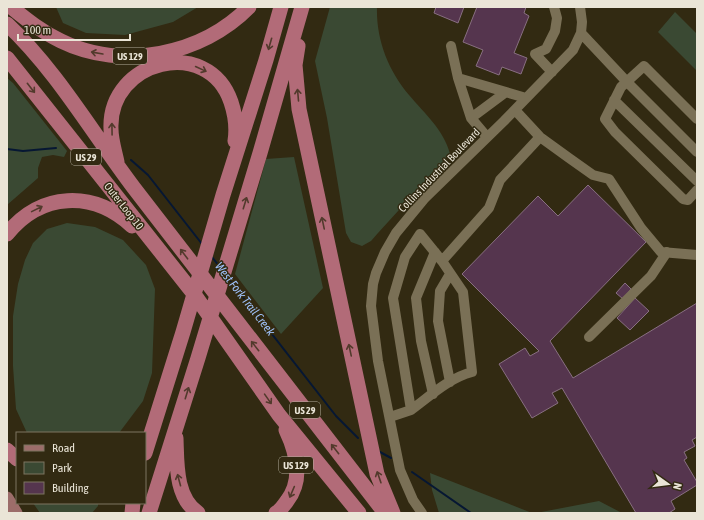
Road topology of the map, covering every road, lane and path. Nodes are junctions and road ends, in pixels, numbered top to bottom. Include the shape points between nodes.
1 (11, 7) edge
2 (21, 7) edge
3 (249, 7) edge
4 (281, 7) edge
5 (303, 7) edge
6 (554, 7) edge
7 (580, 7) edge
8 (7, 23) edge
9 (581, 33) junction
10 (450, 46) dead end
11 (7, 58) edge
12 (552, 72) junction
13 (458, 78) junction
14 (627, 82) junction
15 (506, 92) junction
16 (526, 98) junction
17 (614, 100) junction
18 (515, 110) junction
19 (471, 118) junction
20 (697, 119) edge
21 (487, 137) junction
22 (540, 137) junction
23 (697, 152) edge
24 (118, 167) junction
25 (697, 181) edge
26 (697, 190) edge
27 (223, 195) junction
28 (7, 234) edge
29 (435, 252) junction
30 (667, 252) junction
31 (697, 255) edge
32 (164, 257) junction
33 (442, 261) junction
34 (450, 274) junction
35 (589, 337) dead end
36 (450, 382) junction
37 (166, 387) junction
38 (432, 394) junction
39 (411, 410) junction
40 (279, 415) junction
41 (390, 417) junction
42 (176, 429) junction
43 (145, 432) edge
44 (7, 450) edge
45 (146, 450) edge
46 (16, 458) edge
47 (7, 498) edge
48 (16, 513) edge
49 (149, 513) edge
50 (198, 513) edge
51 (276, 513) edge
52 (359, 513) edge
53 (385, 513) edge
54 (393, 513) edge
55 (422, 513) edge

3 -> 1 highway, US 129 via 238,19 194,44 166,52 132,56 90,52 62,42 38,29
2 - 8 main road
4 -> 27 highway
42 -> 5 highway
54 -> 5 highway via 376,468 299,109 295,65
6 - 12 street via 557,18 555,31 546,49 535,54
7 - 9 street, Collins Industrial Boulevard
8 - 24 highway, US 29 via 50,73
9 - 12 street, Collins Industrial Boulevard via 573,50
9 - 14 street
10 - 13 street
11 -> 32 highway, Outer Loop 10 / US 29
12 - 16 street, Collins Industrial Boulevard
13 - 15 street
13 - 19 street
14 - 17 street
14 - 20 street via 644,66
14 - 23 street
15 - 16 street
15 - 19 street
16 - 18 street, Collins Industrial Boulevard
17 - 25 street
17 - 26 street via 605,119 615,132 682,199 688,200
18 - 21 street, Collins Industrial Boulevard
18 - 22 street
19 - 21 street
21 - 41 street, Collins Industrial Boulevard via 410,216 385,252 376,273 372,317 378,362
22 - 30 street via 593,175 608,179 641,228 661,252
22 - 33 street via 500,180 489,208
24 -> 27 highway via 111,129 113,112 121,93 131,79 155,65 188,64 217,79 234,111 235,138
53 -> 24 highway, US 29
27 - 37 highway
28 -> 32 highway via 22,218 50,203 83,201 106,207 118,214
29 - 33 street
29 - 38 street via 416,298 421,341
29 - 39 street via 420,234 405,257 393,298
30 - 31 street
30 - 35 street via 651,276
32 -> 40 highway, Outer Loop 10 / US 29 via 194,294
33 - 34 street
34 - 36 street via 440,291 438,321
34 - 36 street via 462,292 472,372
36 - 38 street
37 - 43 highway
37 - 45 highway
38 - 39 street
39 - 41 street
40 -> 51 highway, US 129 via 290,440 297,469 296,482 290,497
40 - 52 highway, US 29
41 - 55 street, Collins Industrial Boulevard via 404,480
42 - 49 highway
50 -> 42 highway via 183,494 178,476
44 - 46 highway
47 - 48 main road

